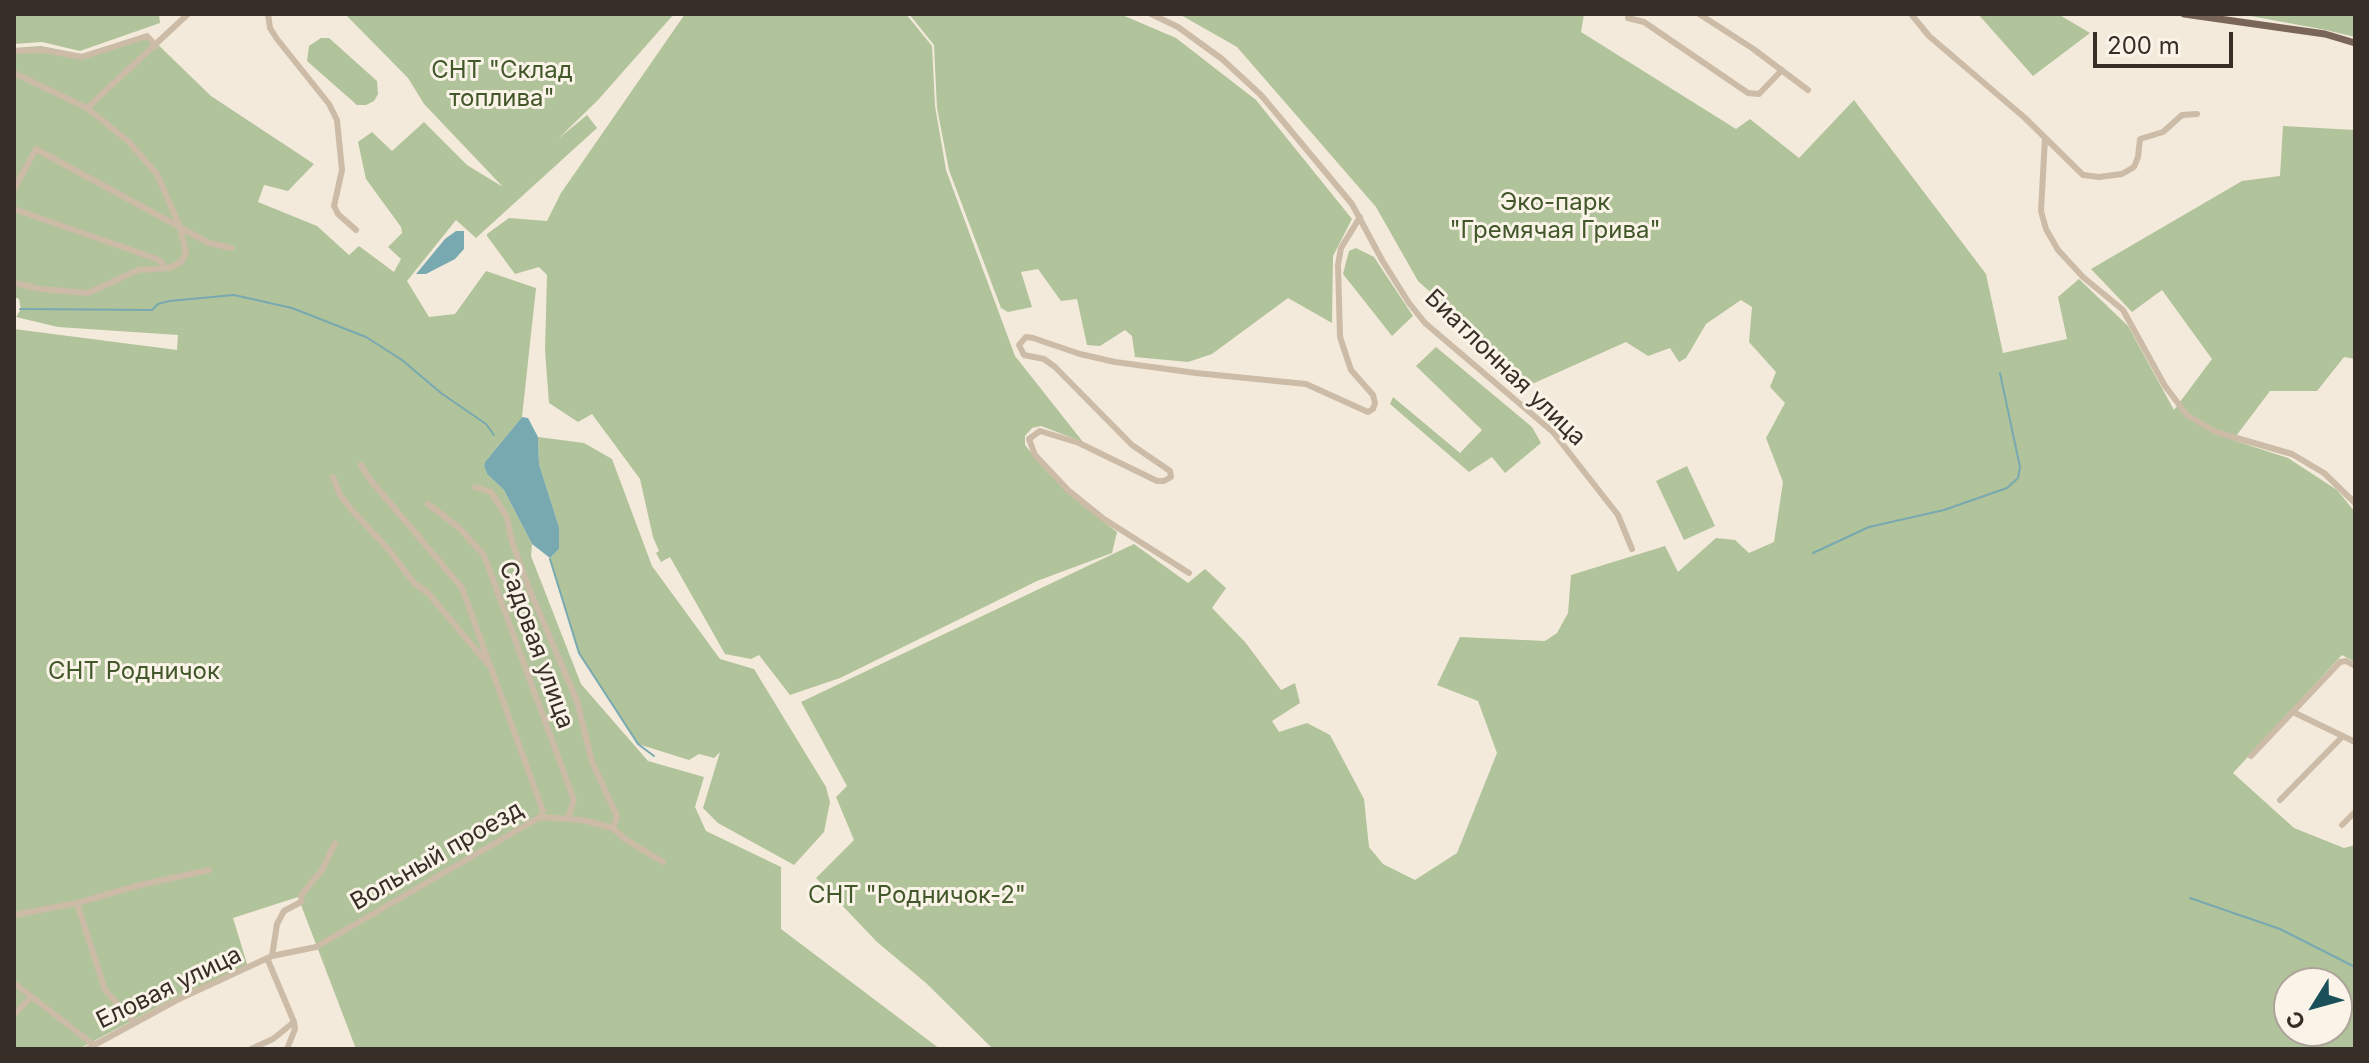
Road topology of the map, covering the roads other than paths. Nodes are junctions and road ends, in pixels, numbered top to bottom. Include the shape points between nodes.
1 (188, 14) edge
2 (268, 14) edge
3 (1151, 14) edge
4 (1651, 14) edge
5 (1699, 14) edge
6 (1911, 14) edge
7 (2184, 14) edge
8 (1628, 18) dead end
9 (1644, 22) junction
10 (2355, 43) edge
11 (156, 46) junction
12 (14, 51) edge
13 (1782, 70) junction
14 (14, 73) edge
15 (1808, 90) dead end
16 (87, 108) junction
17 (2197, 114) dead end
18 (2045, 138) junction
19 (14, 189) edge
20 (14, 209) edge
21 (1360, 217) junction
22 (180, 227) junction
23 (356, 230) dead end
24 (232, 248) dead end
25 (164, 268) junction
26 (14, 283) edge
27 (361, 465) dead end
28 (333, 477) dead end
29 (475, 487) dead end
30 (2355, 503) edge
31 (428, 504) dead end
32 (1632, 549) dead end
33 (1189, 573) dead end
34 (2355, 666) edge
35 (492, 669) junction
36 (2293, 712) junction
37 (2343, 736) junction
38 (2355, 742) edge
39 (2251, 756) dead end
40 (2280, 800) dead end
41 (2355, 812) edge
42 (540, 817) junction
43 (568, 818) junction
44 (2342, 825) dead end
45 (613, 828) junction
46 (335, 843) dead end
47 (663, 862) dead end
48 (209, 870) dead end
49 (77, 903) junction
50 (14, 915) edge
51 (269, 957) junction
52 (14, 983) edge
53 (31, 997) junction
54 (14, 1015) edge
55 (134, 1022) junction
56 (294, 1022) junction
57 (94, 1045) edge
58 (107, 1049) edge
59 (251, 1049) edge
60 (287, 1049) edge

1 - 11 street
2 - 23 street via 277,39 337,120 342,170 334,206
3 - 21 street, Биатлонная улица via 1222,59 1261,95
4 - 9 street
5 - 13 street
6 - 18 street
7 - 10 main road
8 - 9 street
9 - 13 street via 1748,93 1759,94
11 - 12 street via 147,36 82,57
11 - 16 street
13 - 15 street
14 - 16 street
16 - 22 street via 128,141 157,174
17 - 18 street via 2182,115 2163,132 2140,139 2134,167 2122,174 2083,175
18 - 30 street via 2041,211 2046,229 2083,277 2123,310 2187,415 2216,432 2292,454 2324,473
19 - 22 street via 36,149
20 - 25 street via 157,259
21 - 32 street, Биатлонная улица via 1425,323 1553,432 1618,515
21 - 33 street via 1341,248 1338,265 1340,337 1351,370 1373,395 1375,403 1368,412 1306,384 1115,362 1026,337 1019,345 1024,355 1055,367 1171,477 1157,481 1079,443 1040,431 1029,439 1035,455 1104,519
22 - 24 street
22 - 25 street via 186,253 181,262
25 - 26 street via 138,270 88,293
27 - 35 street via 462,588
28 - 35 street via 346,502
29 - 45 street via 491,492 507,517 530,591 577,701 592,762 617,816
31 - 43 street, Садовая улица via 484,555 574,800
34 - 36 street via 2340,662
35 - 42 street via 543,811
36 - 37 street
36 - 39 street
37 - 38 street
37 - 40 street
41 - 44 street
42 - 43 street, Вольный проезд
42 - 51 street, Вольный проезд via 316,947
43 - 45 street, Вольный проезд
45 - 47 street, Вольный проезд
46 - 51 street via 301,902 284,911
48 - 49 street
49 - 50 street
49 - 55 street via 105,990
51 - 55 street, Еловая улица
51 - 56 street, Еловая улица
52 - 53 street
53 - 54 street
53 - 57 street
55 - 57 street, Еловая улица
56 - 59 street
56 - 60 street
57 - 58 street

